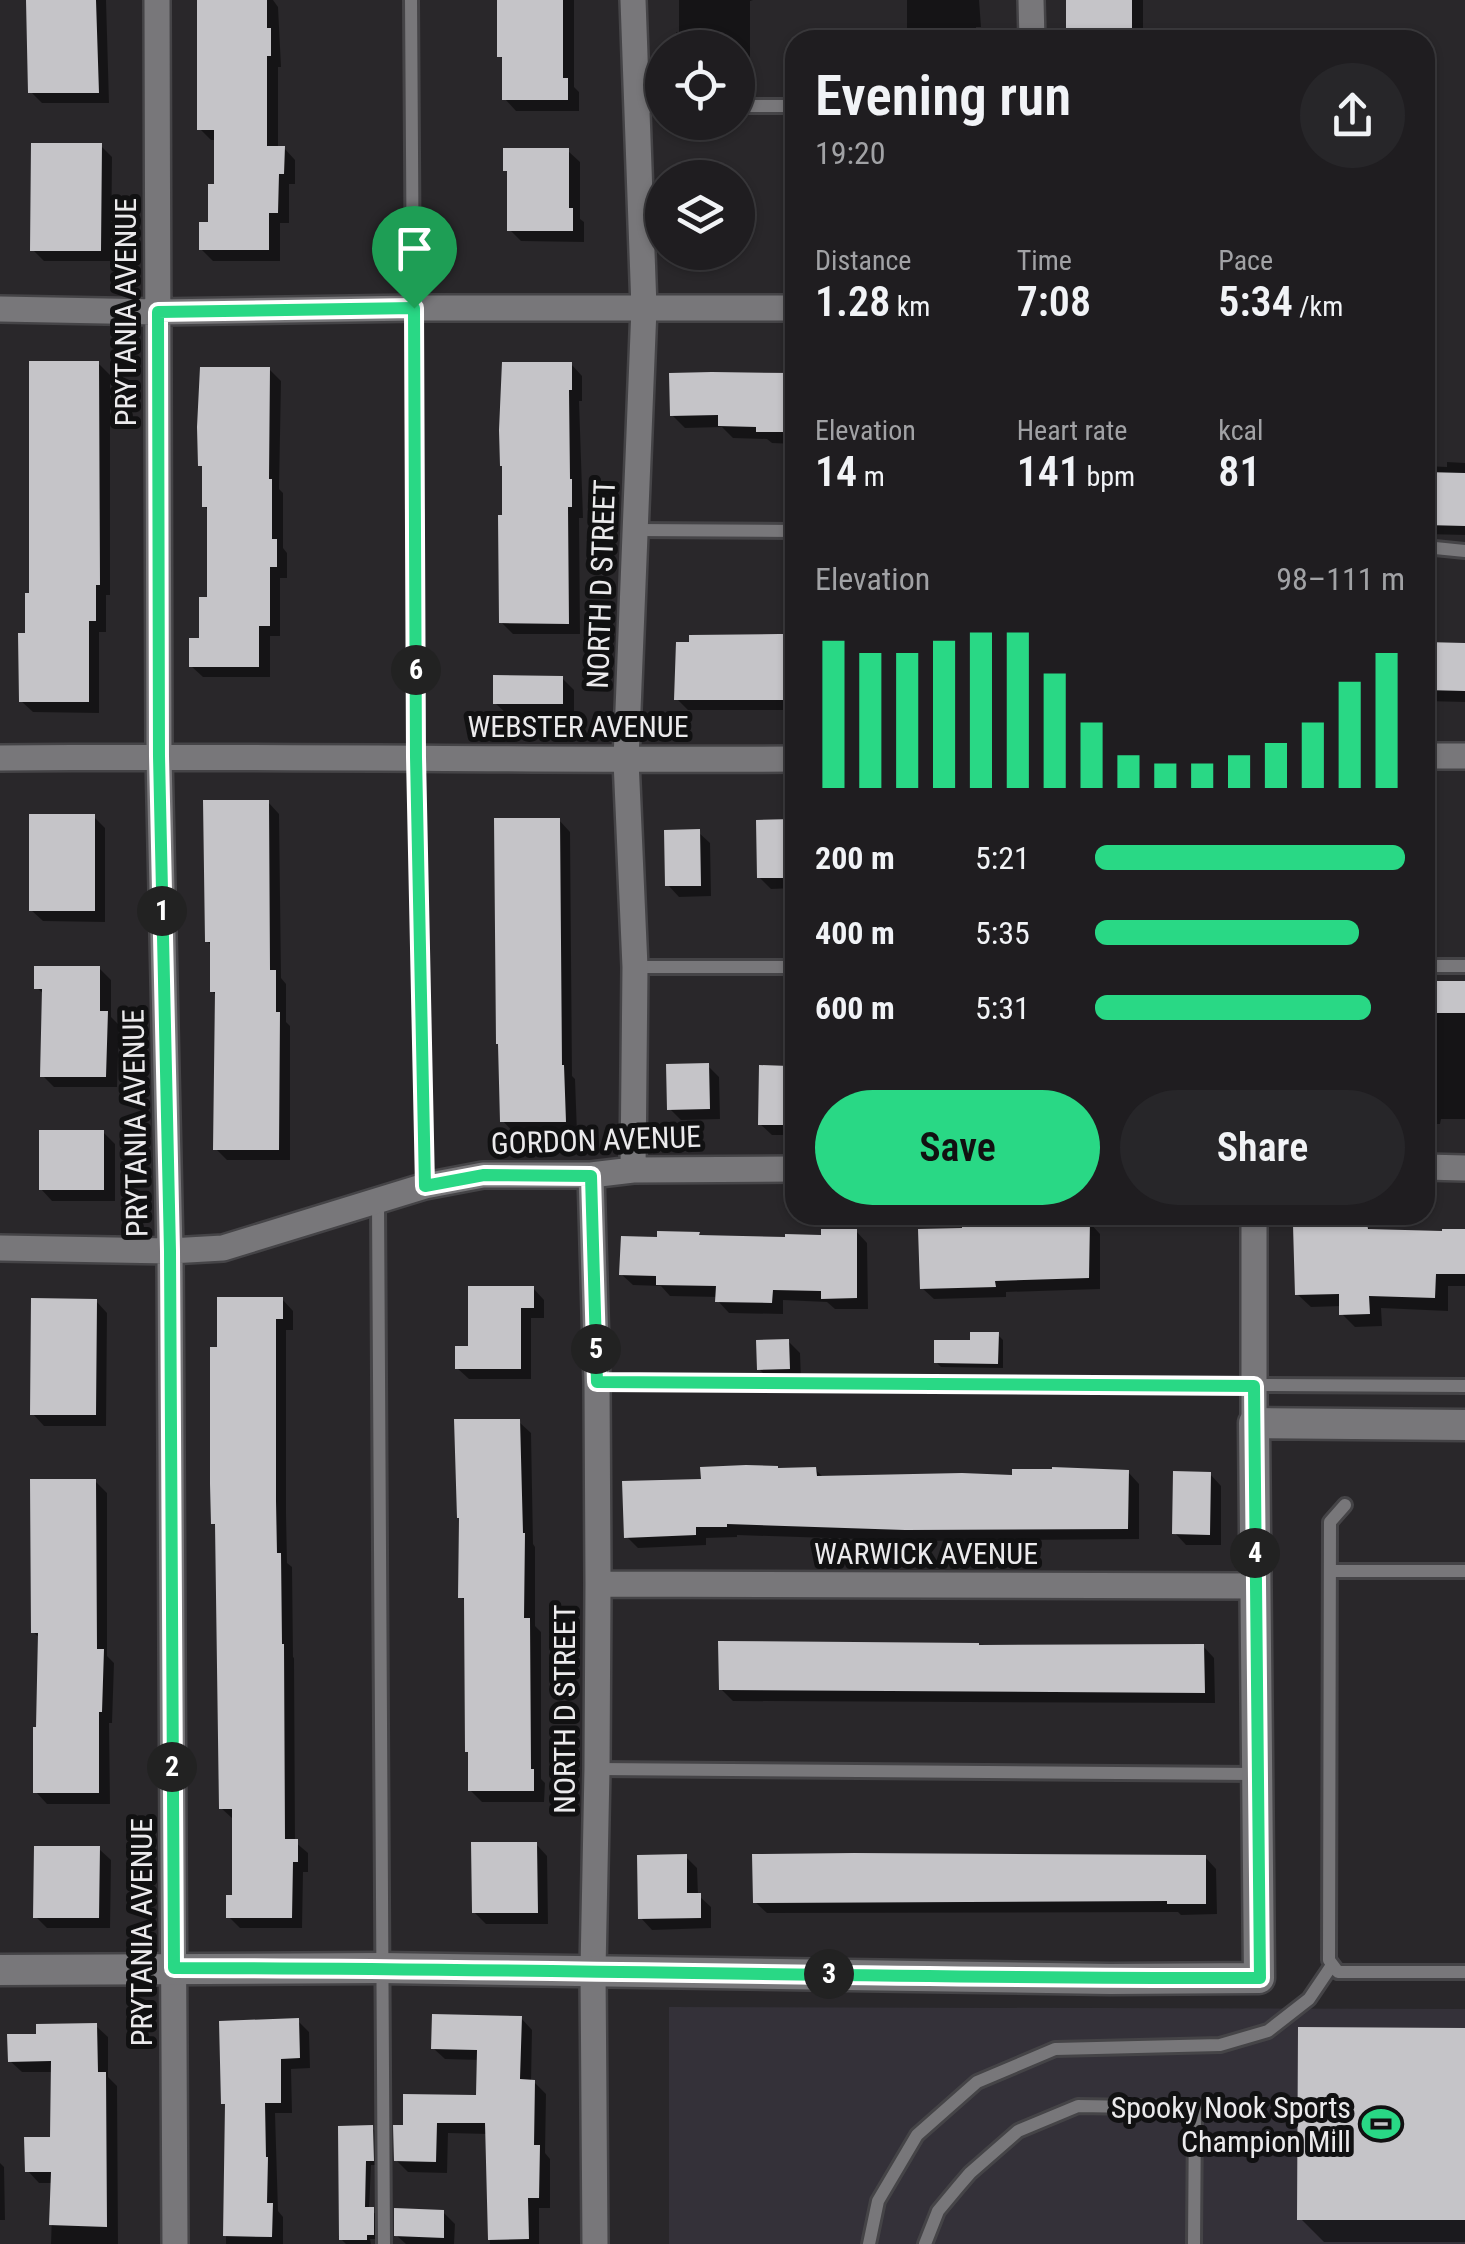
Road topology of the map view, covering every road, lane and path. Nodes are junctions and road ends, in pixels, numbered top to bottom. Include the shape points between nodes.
1 (157, 0) edge
2 (411, 0) edge
3 (634, 0) edge
4 (1031, 0) edge
5 (1032, 30) edge
6 (645, 73) edge
7 (755, 106) edge
8 (785, 106) edge
9 (649, 140) edge
10 (414, 308) junction
11 (644, 308) junction
12 (785, 308) edge
13 (0, 309) edge
14 (158, 312) junction
15 (635, 530) junction
16 (785, 531) edge
17 (1435, 548) edge
18 (1465, 551) edge
19 (159, 756) junction
20 (1435, 756) edge
21 (1465, 756) edge
22 (416, 757) junction
23 (0, 758) edge
24 (785, 759) edge
25 (626, 760) junction
26 (1435, 966) edge
27 (1465, 966) edge
28 (635, 967) junction
29 (785, 967) edge
30 (1435, 1168) edge
31 (1465, 1168) edge
32 (785, 1169) edge
33 (633, 1170) junction
34 (591, 1176) junction
35 (425, 1186) junction
36 (378, 1202) junction
37 (1254, 1225) edge
38 (0, 1248) edge
39 (170, 1251) junction
40 (597, 1382) junction
41 (1254, 1386) junction
42 (1465, 1386) edge
43 (1254, 1424) junction
44 (1465, 1425) edge
45 (1346, 1505) dead end
46 (1330, 1571) junction
47 (1465, 1571) edge
48 (598, 1584) junction
49 (1255, 1586) junction
50 (598, 1770) junction
51 (1257, 1774) junction
52 (1332, 1965) junction
53 (174, 1968) junction
54 (382, 1968) junction
55 (0, 1970) edge
56 (592, 1970) junction
57 (1465, 1972) edge
58 (175, 2244) edge
59 (384, 2244) edge
60 (594, 2244) edge
61 (869, 2244) edge
62 (925, 2244) edge
63 (1194, 2244) edge

1 - 14 street, PRYTANIA AVENUE
2 - 10 lane
3 - 6 street, NORTH D STREET
4 - 5 street
7 - 8 lane
9 - 11 street, NORTH D STREET
10 - 11 street
10 - 14 street
10 - 22 lane
11 - 12 street
11 - 15 street, NORTH D STREET
13 - 14 street
14 - 19 street, PRYTANIA AVENUE
15 - 16 lane
15 - 25 street, NORTH D STREET
17 - 18 lane
19 - 22 street, WEBSTER AVENUE
19 - 23 street, WEBSTER AVENUE
19 - 39 street, PRYTANIA AVENUE
20 - 21 street
22 - 25 street, WEBSTER AVENUE
22 - 35 lane
24 - 25 street, WEBSTER AVENUE
25 - 28 street, NORTH D STREET
26 - 27 lane
28 - 29 lane
28 - 33 street, NORTH D STREET
30 - 31 street
32 - 33 street, GORDON AVENUE
33 - 34 street, GORDON AVENUE
34 - 35 street, GORDON AVENUE via 484,1175
34 - 40 street, NORTH D STREET
35 - 36 street, GORDON AVENUE
36 - 39 street, GORDON AVENUE via 223,1248
36 - 54 lane
37 - 41 street
38 - 39 street, GORDON AVENUE
39 - 53 street, PRYTANIA AVENUE
40 - 41 lane
40 - 48 street, NORTH D STREET
41 - 42 lane
41 - 43 street
43 - 44 street
43 - 49 street
45 - 46 lane via 1330,1522
46 - 47 lane
46 - 52 lane
48 - 49 street, WARWICK AVENUE
48 - 50 street, NORTH D STREET
49 - 51 street
50 - 51 lane
50 - 56 street, NORTH D STREET
51 - 56 street via 1260,1978
52 - 57 lane via 1338,1972
52 - 61 lane via 1309,1998 1268,2031 1220,2045 1055,2049 978,2082 917,2136 878,2202
53 - 54 street
53 - 55 street
53 - 58 street, PRYTANIA AVENUE
54 - 56 street
54 - 59 lane
56 - 60 street, NORTH D STREET
62 - 63 lane via 938,2212 970,2173 1018,2131 1078,2106 1194,2108

